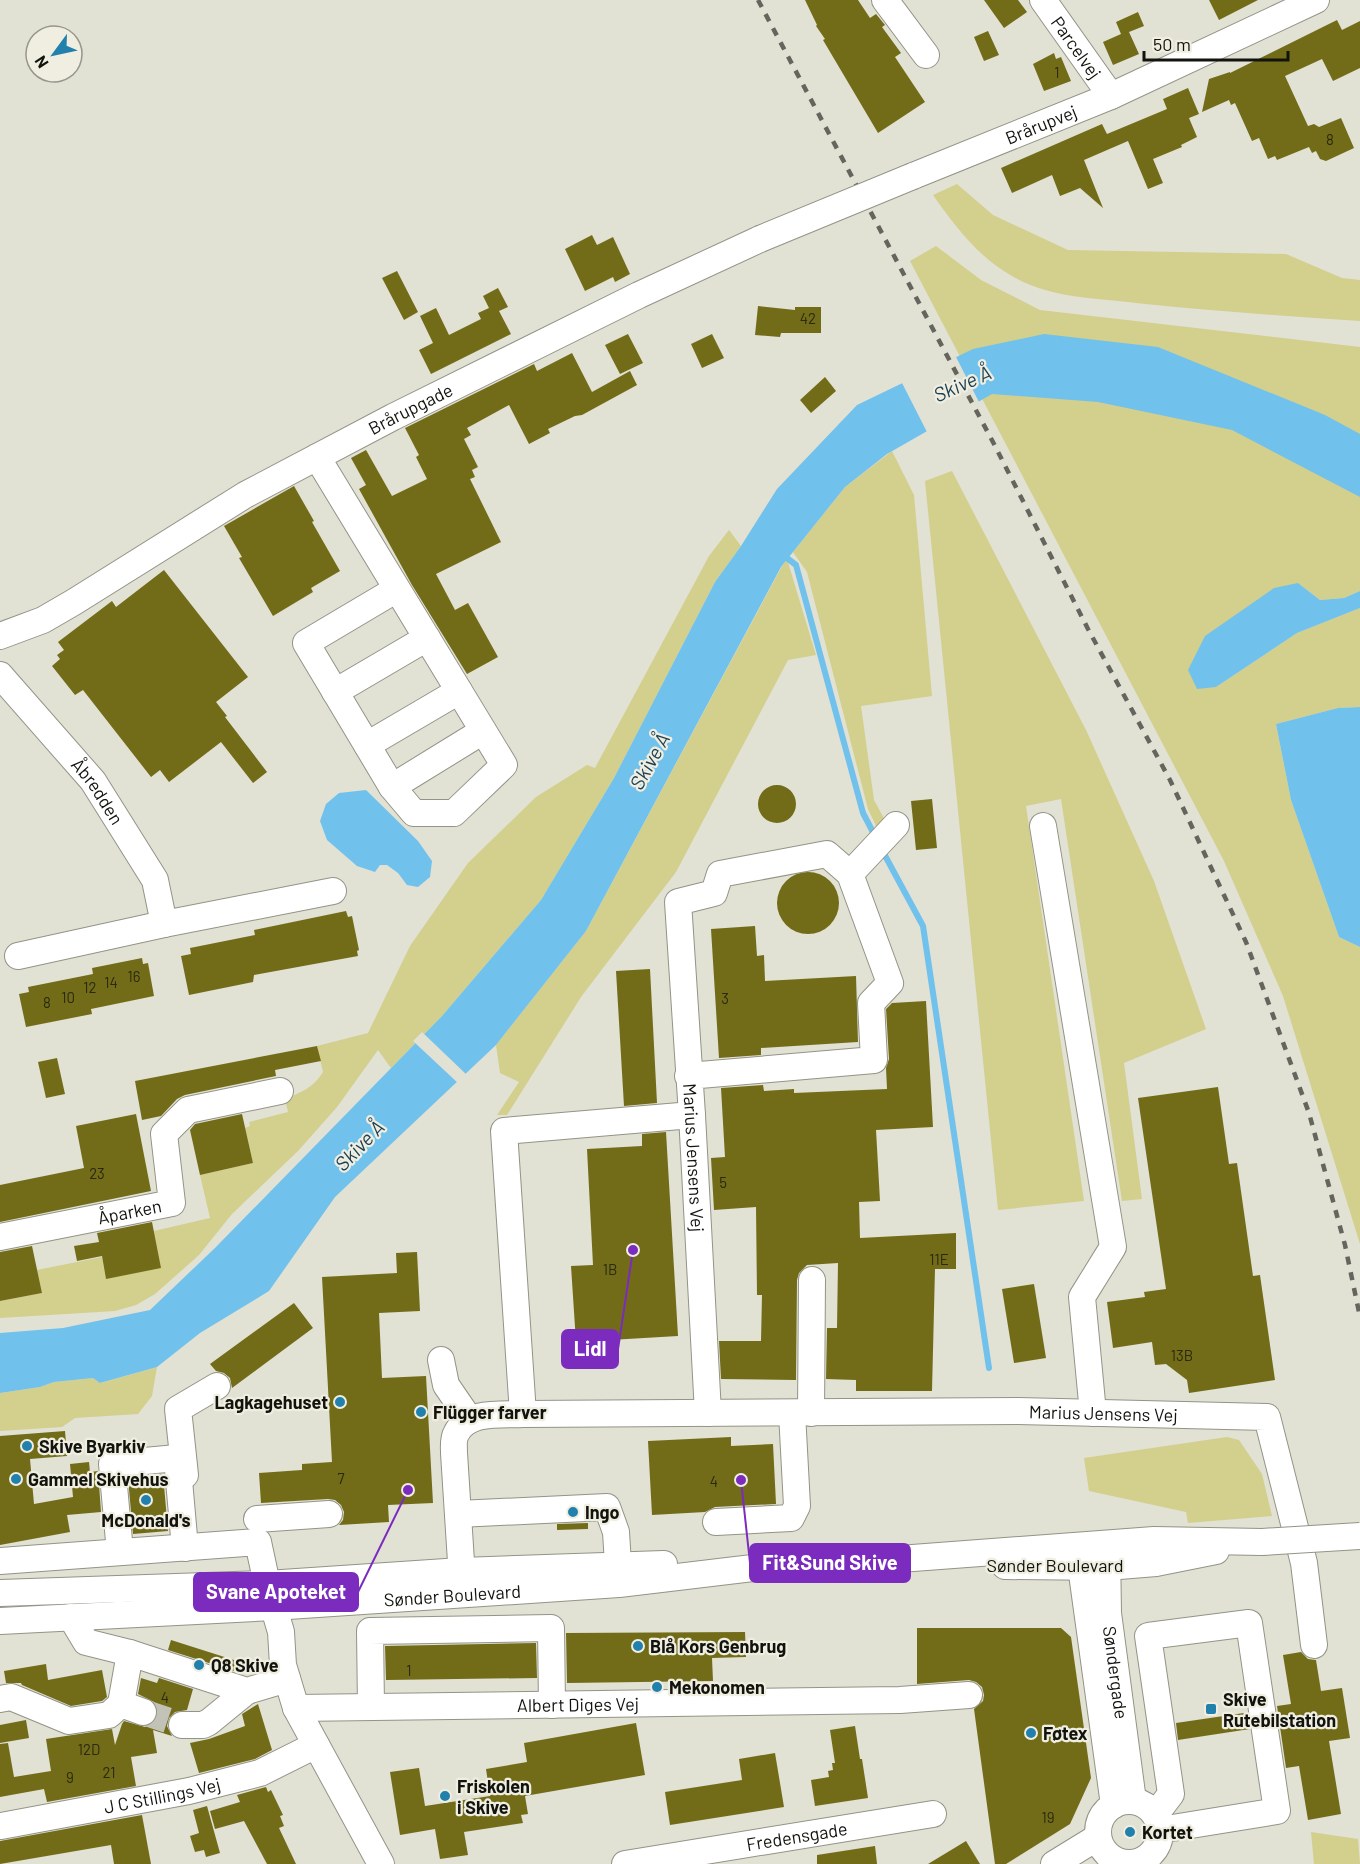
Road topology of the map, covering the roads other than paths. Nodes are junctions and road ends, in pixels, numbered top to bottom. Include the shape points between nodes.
1 (885, 0) edge
2 (1043, 0) edge
3 (1316, 0) edge
4 (926, 55) dead end
5 (1111, 96) junction
6 (760, 239) joint
7 (317, 457) junction
8 (397, 589) junction
9 (74, 602) junction
10 (0, 620) edge
11 (0, 636) edge
12 (427, 638) junction
13 (0, 675) edge
14 (459, 691) junction
15 (335, 692) junction
16 (483, 731) junction
17 (367, 746) junction
18 (392, 787) junction
19 (896, 825) dead end
20 (1043, 826) dead end
21 (856, 868) junction
22 (333, 891) dead end
23 (164, 924) junction
24 (18, 956) dead end
25 (688, 1076) junction
26 (280, 1091) dead end
27 (692, 1115) junction
28 (0, 1237) edge
29 (812, 1280) dead end
30 (441, 1360) dead end
31 (218, 1386) dead end
32 (708, 1413) junction
33 (802, 1413) junction
34 (1093, 1413) junction
35 (523, 1414) junction
36 (470, 1420) junction
37 (329, 1514) dead end
38 (458, 1514) junction
39 (257, 1519) dead end
40 (716, 1522) dead end
41 (1360, 1536) edge
42 (189, 1547) junction
43 (120, 1552) junction
44 (1107, 1555) junction
45 (1079, 1557) junction
46 (0, 1561) edge
47 (619, 1574) junction
48 (462, 1582) junction
49 (0, 1593) edge
50 (270, 1595) junction
51 (71, 1617) junction
52 (0, 1621) edge
53 (1314, 1645) dead end
54 (130, 1653) junction
55 (287, 1679) junction
56 (247, 1691) junction
57 (969, 1695) dead end
58 (0, 1699) edge
59 (552, 1705) junction
60 (371, 1707) junction
61 (296, 1708) junction
62 (182, 1725) tunnel mouth
63 (316, 1745) junction
64 (1124, 1803) junction
65 (933, 1814) dead end
66 (1157, 1822) junction
67 (1, 1826) edge
68 (1102, 1853) edge
69 (740, 1855) edge
70 (1147, 1861) edge
71 (381, 1864) edge
72 (625, 1864) edge
73 (1054, 1864) edge

1 - 4 street
2 - 5 street, Parcelvej
3 - 5 street, Brårupvej
5 - 6 street, Brårupvej, bridge
6 - 7 street, Brårupgade via 639,295
7 - 8 street
7 - 9 street, Brårupgade via 245,495
8 - 12 street
8 - 15 street via 306,643
9 - 10 street, Brårupgade
9 - 11 street, Brårupgade via 43,620
12 - 14 street
12 - 15 street
13 - 23 street, Åbredden via 93,781 155,880
14 - 16 street
14 - 17 street
15 - 17 street
16 - 18 street
16 - 18 street via 504,765 454,813 414,813
17 - 18 street
19 - 21 street
20 - 34 street via 1113,1247 1082,1297
21 - 25 street, Marius Jensens Vej via 828,854 720,874 714,893 678,902
21 - 25 street via 890,983 871,1003 874,1060
22 - 23 street
23 - 24 street
25 - 27 street, Marius Jensens Vej
26 - 28 street, Åparken via 189,1110 164,1134 172,1203
27 - 32 street, Marius Jensens Vej
27 - 35 street via 504,1131
29 - 33 street
30 - 36 street via 446,1385
31 - 42 street via 178,1409
32 - 33 street, Marius Jensens Vej
32 - 35 street, Marius Jensens Vej
33 - 34 street, Marius Jensens Vej
33 - 40 street via 797,1506 791,1518
34 - 53 street, Marius Jensens Vej via 1267,1417 1304,1563
35 - 36 street, Marius Jensens Vej via 478,1416
36 - 38 street via 455,1434
37 - 39 street
38 - 47 street via 607,1507 616,1532
38 - 48 street
41 - 44 street, Sønder Boulevard, bridge via 1262,1542 1156,1563
42 - 43 street
42 - 43 street via 177,1458 112,1464
42 - 50 street via 258,1542
43 - 46 street
44 - 45 street, Sønder Boulevard
44 - 64 street, Søndergade
45 - 47 street, Sønder Boulevard
45 - 64 street, Søndergade
47 - 48 street, Sønder Boulevard
48 - 50 street, Sønder Boulevard
49 - 50 street, Sønder Boulevard
50 - 51 street, Sønder Boulevard
50 - 55 street via 281,1632
51 - 52 street, Sønder Boulevard
51 - 54 street via 87,1642
54 - 56 street
54 - 58 street via 132,1708 69,1720 11,1697
55 - 56 street
55 - 61 street
56 - 62 street via 209,1722
57 - 59 street, Albert Diges Vej via 900,1700
59 - 60 street, Albert Diges Vej
59 - 60 street via 551,1628 370,1631
60 - 61 street, Albert Diges Vej
61 - 63 street
63 - 67 street, J C Stillings Vej via 260,1773 189,1791
63 - 71 street
64 - 66 street via 1145,1805
64 - 68 street via 1101,1818 1098,1828
65 - 69 street, Fredensgade
66 - 66 street via 1171,1794 1148,1636 1249,1623 1277,1811
66 - 70 street via 1159,1840
68 - 70 street via 1129,1864
68 - 73 street
69 - 72 street, Fredensgade

